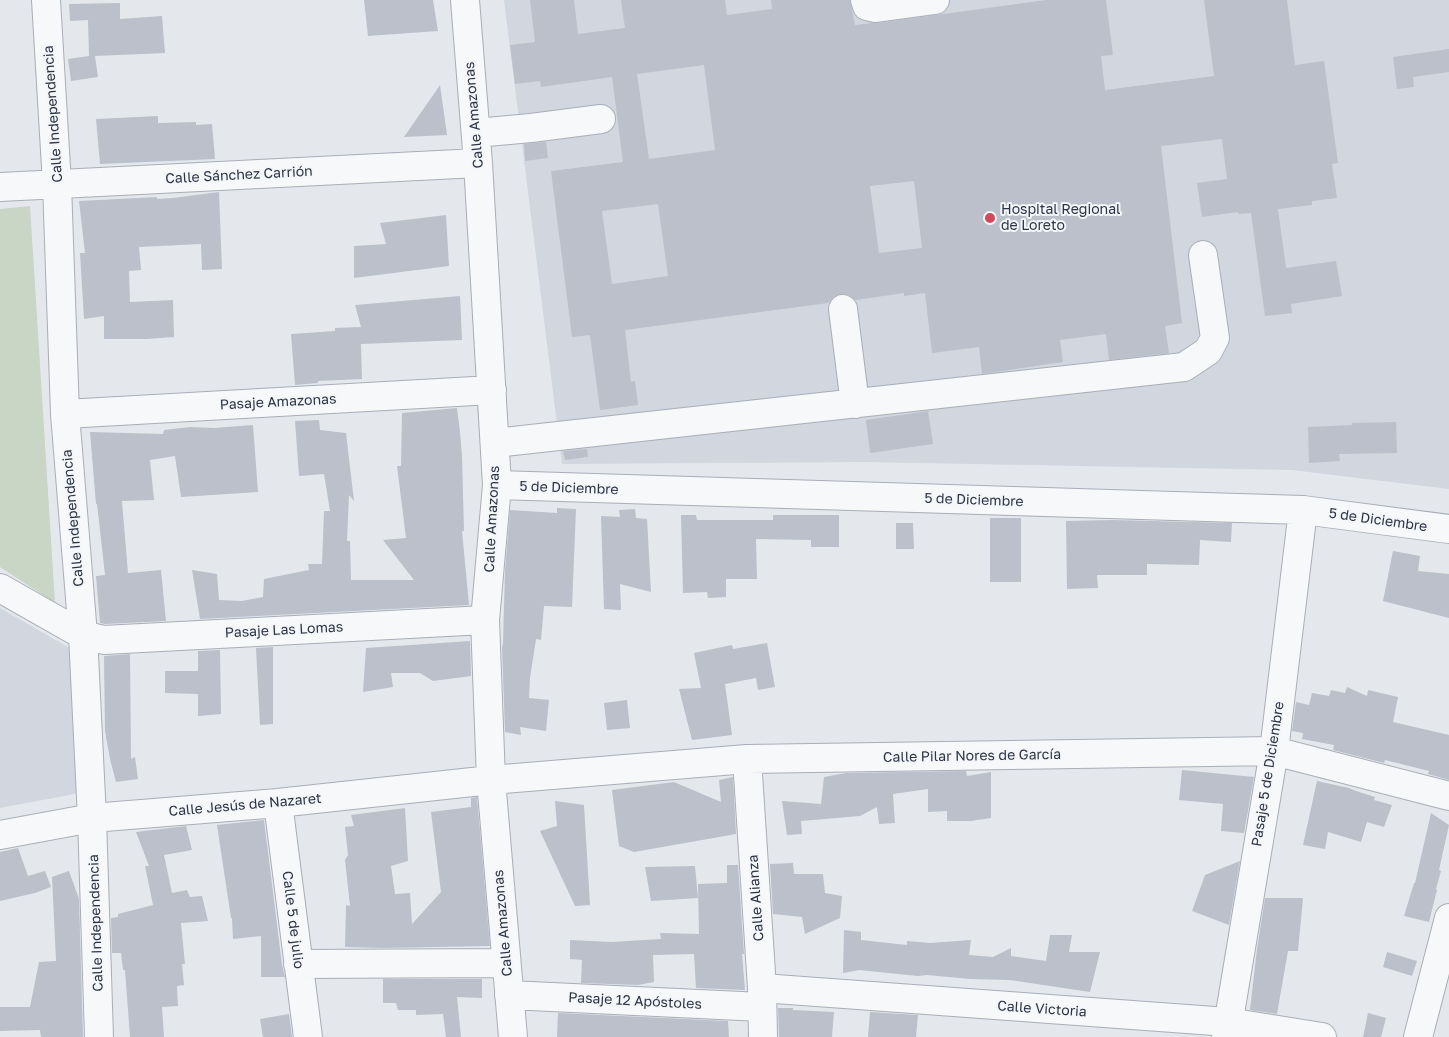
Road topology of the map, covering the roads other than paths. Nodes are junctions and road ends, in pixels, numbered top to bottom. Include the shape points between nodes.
1 (46, 0) edge
2 (465, 0) edge
3 (865, 0) edge
4 (935, 0) edge
5 (601, 118) dead end
6 (476, 133) junction
7 (478, 163) junction
8 (58, 184) junction
9 (0, 187) edge
10 (1203, 255) dead end
11 (843, 309) dead end
12 (492, 390) junction
13 (855, 404) junction
14 (65, 414) junction
15 (495, 443) junction
16 (497, 486) junction
17 (1303, 510) junction
18 (1449, 529) edge
19 (0, 588) edge
20 (485, 620) junction
21 (83, 635) junction
22 (1274, 751) junction
23 (747, 760) junction
24 (491, 780) junction
25 (1449, 796) edge
26 (278, 803) junction
27 (92, 818) junction
28 (0, 835) edge
29 (1449, 918) edge
30 (506, 963) junction
31 (298, 964) junction
32 (509, 995) junction
33 (762, 998) junction
34 (1227, 1030) edge
35 (99, 1037) edge
36 (308, 1037) edge
37 (513, 1037) edge
38 (762, 1037) edge
39 (1322, 1037) edge
40 (1418, 1037) edge

1 - 8 street, Calle Independencia
2 - 6 street, Calle Amazonas
3 - 4 street via 867,6 876,8
5 - 6 street
6 - 7 street, Calle Amazonas
7 - 8 street, Calle Sánchez Carrión
7 - 12 street, Calle Amazonas
8 - 9 street, Calle Sánchez Carrión
8 - 14 street, Calle Independencia
10 - 13 street via 1215,338 1208,351 1184,368
11 - 13 street
12 - 14 street, Pasaje Amazonas
12 - 15 street, Calle Amazonas
13 - 15 street
14 - 21 street, Calle Independencia
15 - 16 street, Calle Amazonas
16 - 17 street, 5 de Diciembre
16 - 20 street, Calle Amazonas
17 - 18 street, 5 de Diciembre
17 - 22 street, Pasaje 5 de Diciembre
19 - 21 street, Pasaje Las Lomas
20 - 21 street, Pasaje Las Lomas via 104,640
20 - 24 street, Calle Amazonas
21 - 27 street, Calle Independencia
22 - 23 street, Calle Pilar Nores de García
22 - 25 street, Calle Pilar Nores de García
22 - 34 street, Pasaje 5 de Diciembre
23 - 24 street, Calle Pilar Nores de García
23 - 33 street, Calle Alianza
24 - 26 street, Calle Jesús de Nazaret
24 - 30 street, Calle Amazonas
26 - 27 street, Calle Jesús de Nazaret
26 - 31 street, Calle 5 de julio
27 - 28 street, Calle Jesús de Nazaret
27 - 35 street, Calle Independencia
29 - 40 street
30 - 31 street
30 - 32 street, Calle Amazonas
31 - 36 street, Calle 5 de julio
32 - 33 street, Pasaje 12 Apóstoles
32 - 37 street, Calle Amazonas
33 - 34 street, Calle Victoria
33 - 38 street, Calle Alianza
34 - 39 street, Calle Victoria

